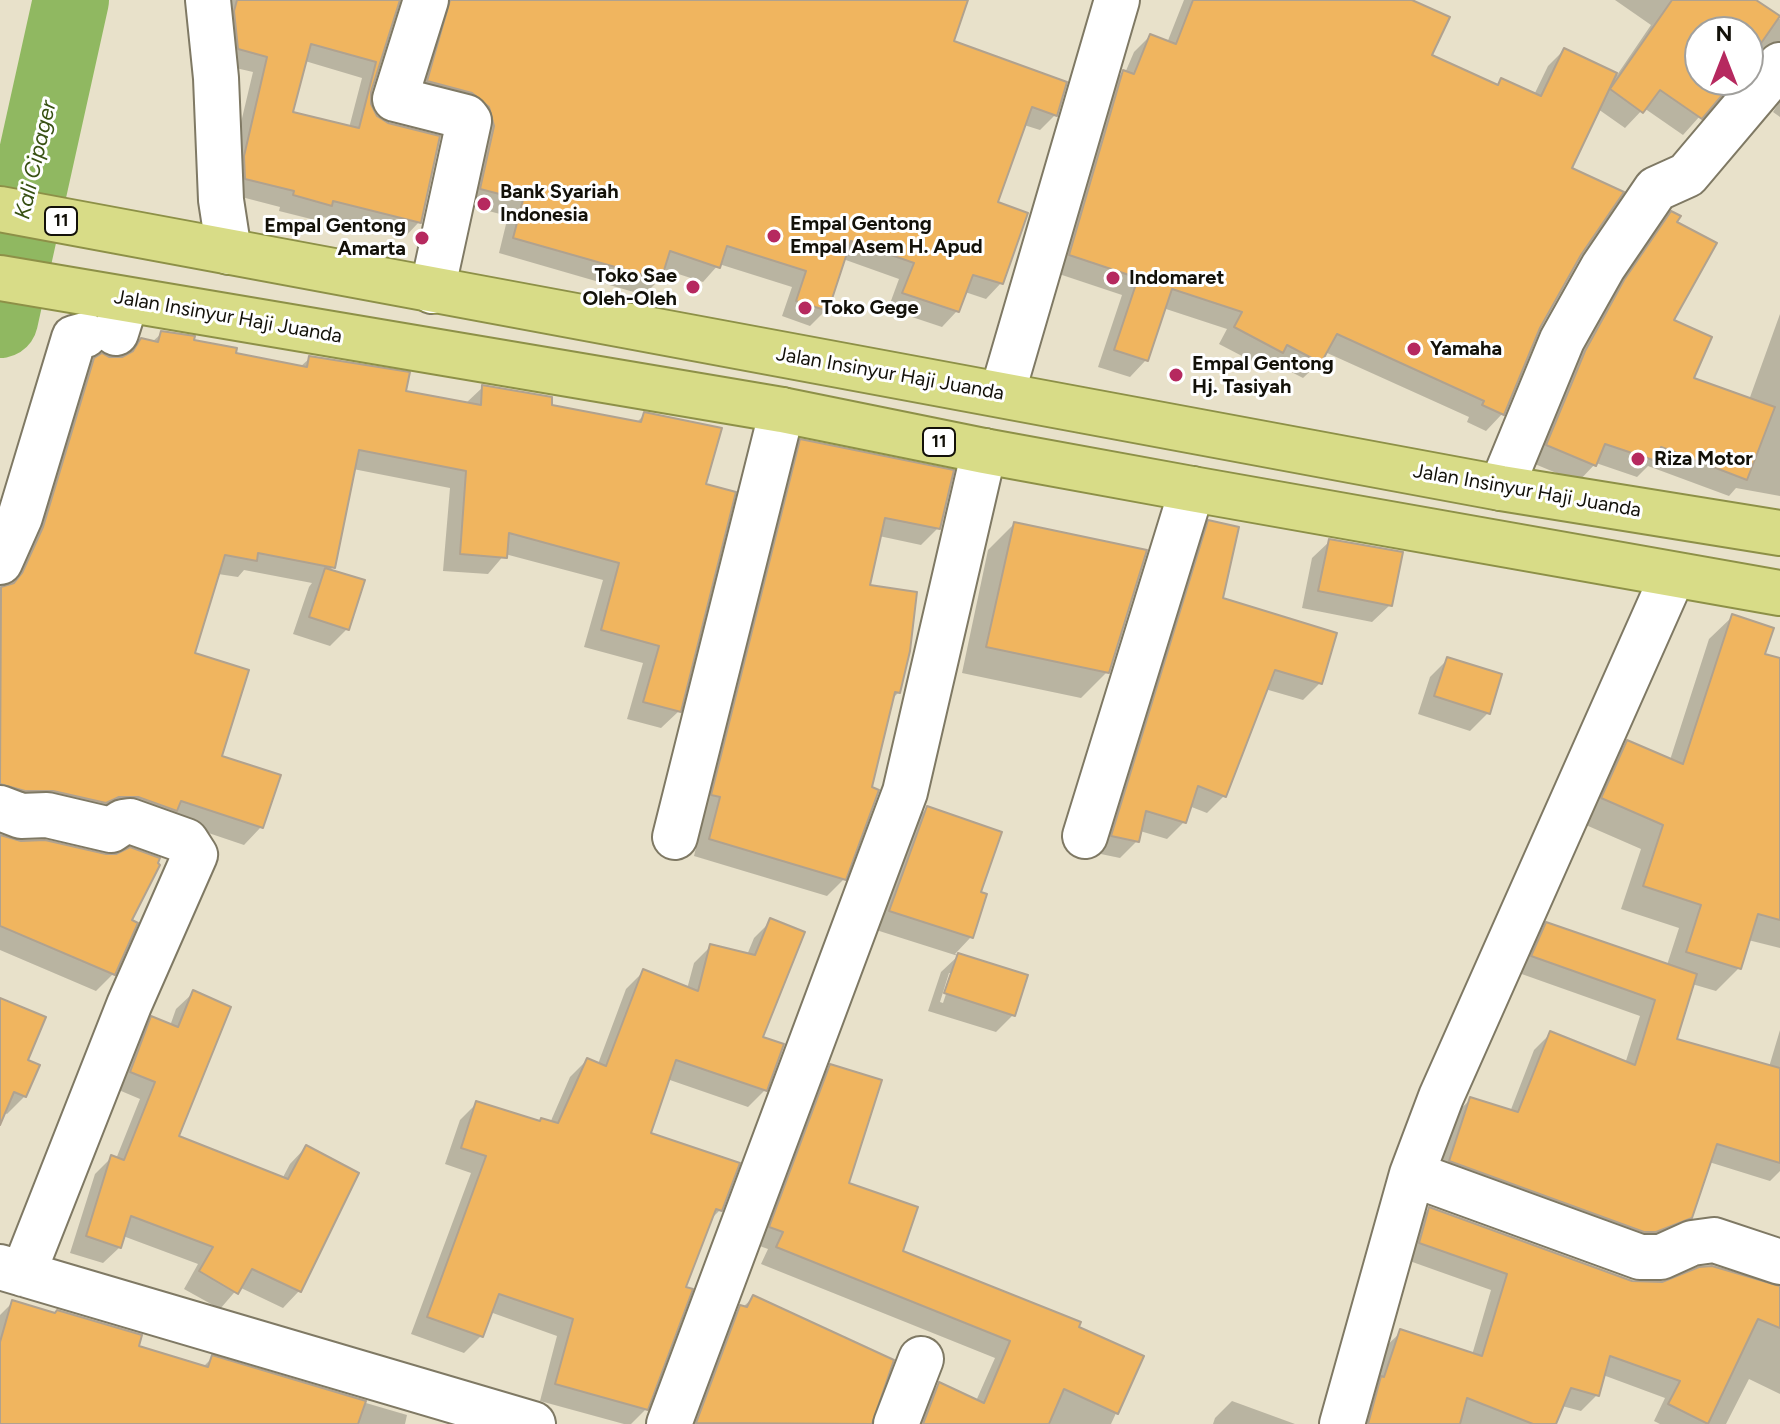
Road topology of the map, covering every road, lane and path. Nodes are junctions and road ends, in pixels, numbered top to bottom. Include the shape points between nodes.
1 (208, 0) edge
2 (426, 0) edge
3 (1117, 0) edge
4 (1780, 65) edge
5 (0, 209) edge
6 (229, 252) junction
7 (0, 278) edge
8 (432, 291) junction
9 (106, 316) junction
10 (1002, 394) junction
11 (782, 410) junction
12 (984, 451) junction
13 (1501, 488) junction
14 (1192, 489) junction
15 (1780, 533) edge
16 (0, 562) edge
17 (1673, 575) junction
18 (1780, 593) edge
19 (0, 808) edge
20 (1085, 836) dead end
21 (675, 837) dead end
22 (1412, 1174) junction
23 (1780, 1262) edge
24 (12, 1270) edge
25 (921, 1359) dead end
26 (533, 1424) edge
27 (669, 1424) edge
28 (896, 1424) edge
29 (1342, 1424) edge

1 - 6 street
2 - 8 street via 395,99 469,121
3 - 10 street
4 - 13 street via 1687,175 1656,189 1603,267 1562,340
5 - 6 highway, Jalan Insinyur Haji Juanda / 11
6 - 8 highway, Jalan Insinyur Haji Juanda / 11
7 - 9 highway, Jalan Insinyur Haji Juanda / 11
8 - 10 highway, Jalan Insinyur Haji Juanda / 11
9 - 11 highway, Jalan Insinyur Haji Juanda / 11
9 - 16 street via 74,338 20,517
10 - 13 highway, Jalan Insinyur Haji Juanda / 11
11 - 12 highway, Jalan Insinyur Haji Juanda / 11
11 - 21 street
12 - 14 highway, Jalan Insinyur Haji Juanda / 11
12 - 27 street via 905,792
13 - 15 highway, Jalan Insinyur Haji Juanda / 11
14 - 17 highway, Jalan Insinyur Haji Juanda / 11
14 - 20 street
17 - 18 highway, Jalan Insinyur Haji Juanda / 11
17 - 22 street via 1441,1097
19 - 24 street via 111,830 130,821 186,841 195,855
22 - 23 street via 1640,1257 1661,1257 1714,1240
22 - 29 street
24 - 26 street
25 - 28 street

